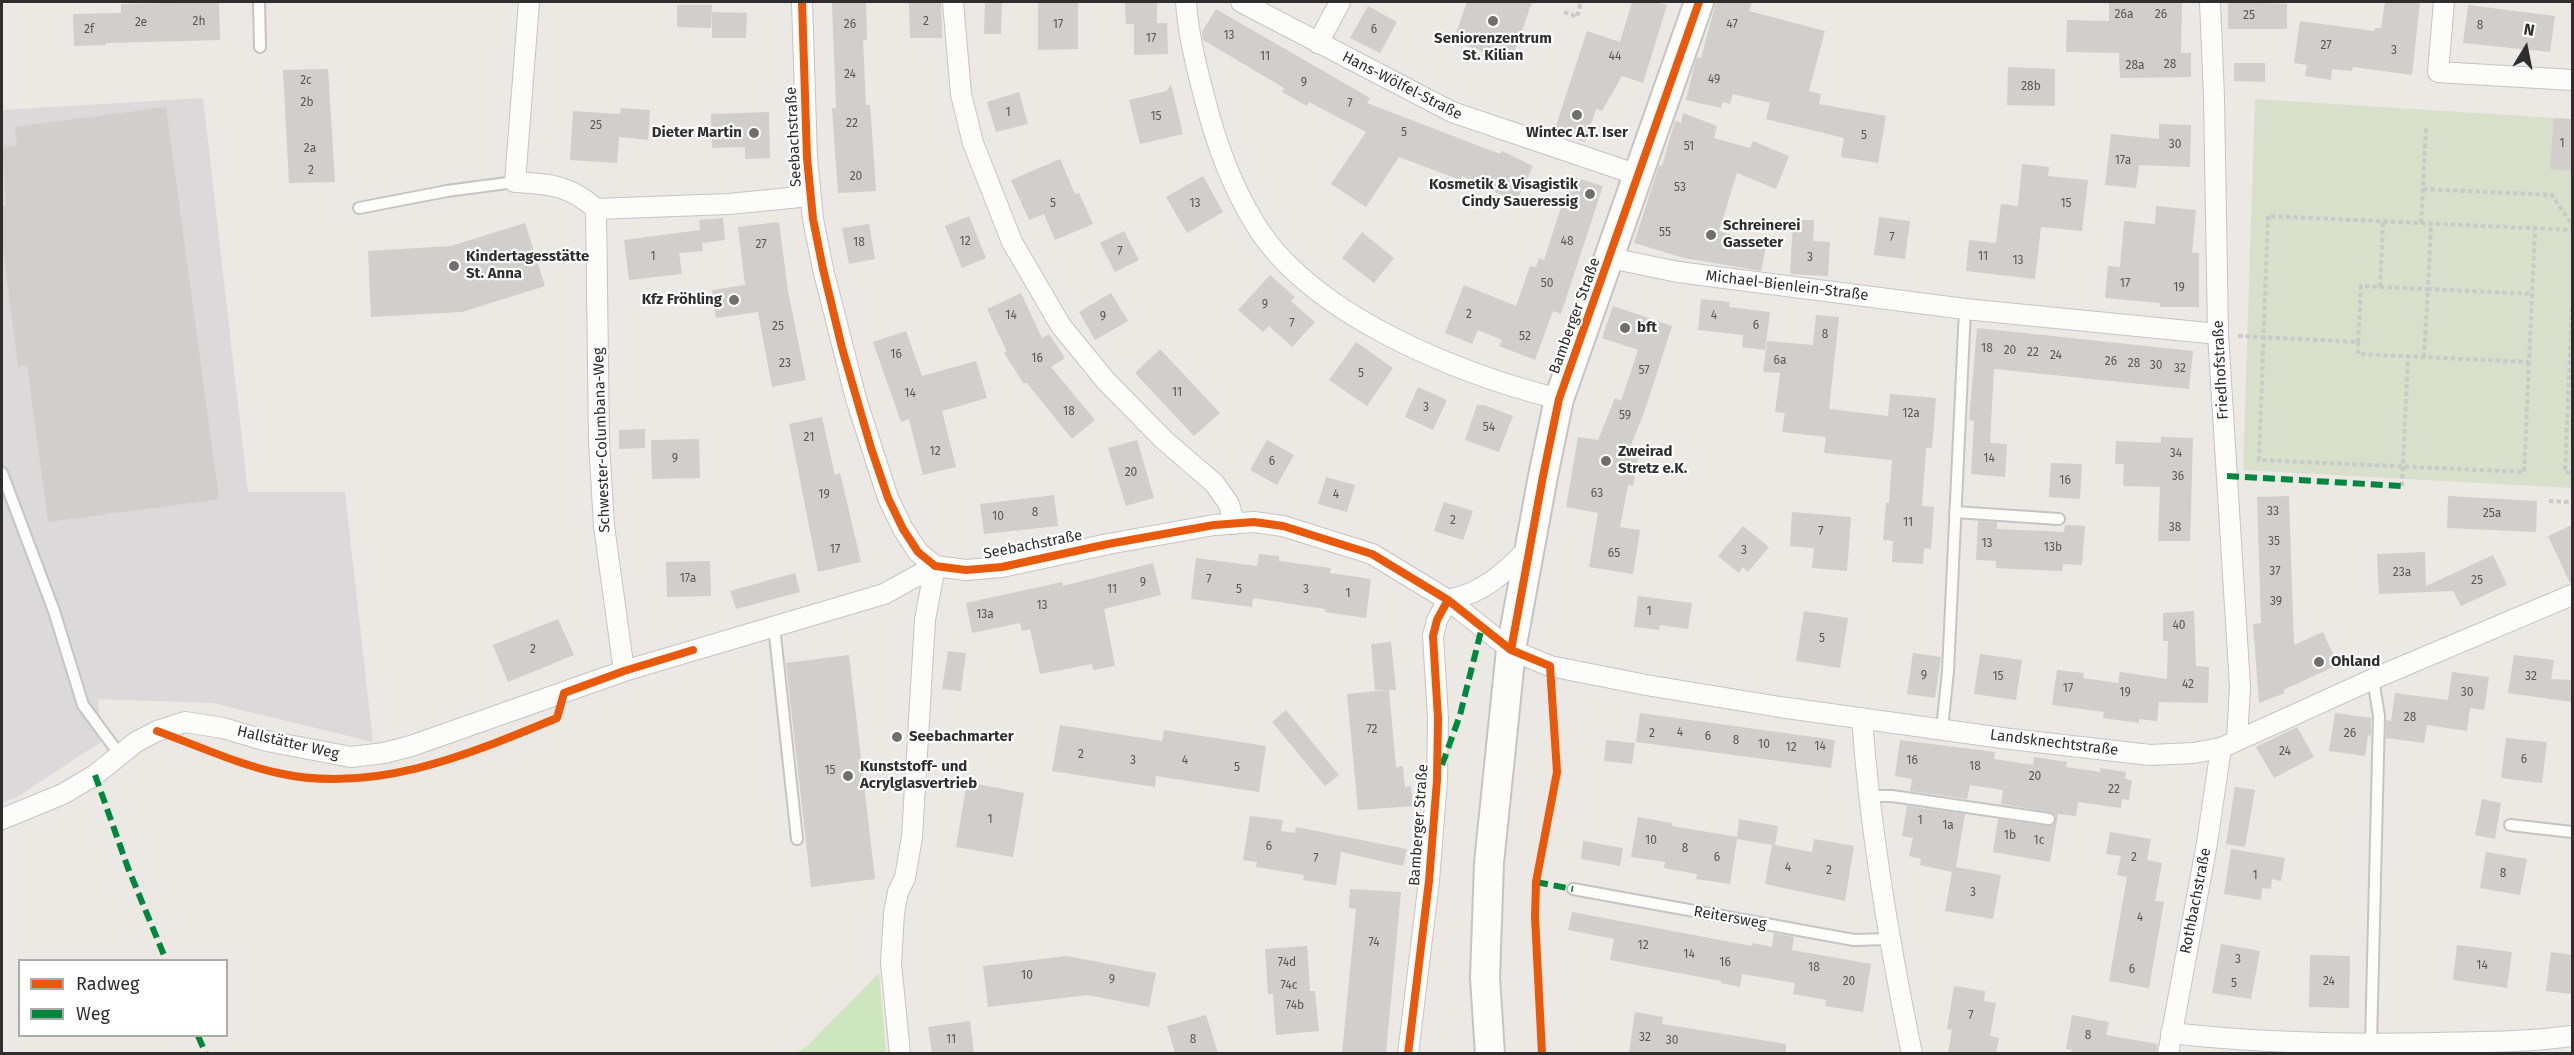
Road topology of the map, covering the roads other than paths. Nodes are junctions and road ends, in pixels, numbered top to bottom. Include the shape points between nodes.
1 (259, 2) edge
2 (529, 2) edge
3 (802, 2) edge
4 (953, 2) edge
5 (1186, 2) edge
6 (1241, 2) edge
7 (1340, 2) edge
8 (1699, 2) edge
9 (2210, 2) edge
10 (2444, 2) edge
11 (1318, 43) junction
12 (260, 47) dead end
13 (2572, 81) edge
14 (1638, 175) junction
15 (515, 182) junction
16 (810, 196) junction
17 (358, 208) dead end
18 (596, 209) junction
19 (1610, 258) junction
20 (1965, 309) junction
21 (2218, 334) junction
22 (1559, 399) junction
23 (2, 473) edge
24 (1955, 512) junction
25 (2059, 519) dead end
26 (1234, 524) junction
27 (1529, 548) junction
28 (935, 566) junction
29 (2572, 595) edge
30 (1448, 600) junction
31 (774, 626) junction
32 (1511, 650) junction
33 (624, 670) junction
34 (2373, 679) junction
35 (1862, 718) junction
36 (1942, 729) junction
37 (2229, 743) junction
38 (120, 755) junction
39 (1869, 796) junction
40 (2, 819) edge
41 (2049, 819) dead end
42 (2510, 825) dead end
43 (2572, 832) edge
44 (797, 838) dead end
45 (1573, 889) dead end
46 (1888, 939) junction
47 (2171, 1034) junction
48 (2572, 1036) edge
49 (2371, 1044) junction
50 (900, 1053) edge
51 (1408, 1053) edge
52 (1490, 1053) edge
53 (1912, 1053) edge
54 (2168, 1053) edge

1 - 12 lane
2 - 15 street
3 - 16 street, Seebachstraße
4 - 26 street via 961,94 974,143 1017,251 1061,326 1106,381 1164,440 1214,483 1229,504
5 - 22 street via 1193,52 1212,129 1254,224 1287,264 1331,301 1406,344
6 - 11 street, Hans-Wölfel-Straße
7 - 11 street
8 - 14 main road, Bamberger Straße
9 - 21 street, Friedhofstraße
10 - 13 street via 2438,72
11 - 14 street, Hans-Wölfel-Straße via 1452,112
14 - 19 main road, Bamberger Straße
15 - 17 lane
15 - 18 street via 554,185 582,196
16 - 18 street via 729,204
16 - 28 street, Seebachstraße via 842,348 888,498 918,552
18 - 33 street, Schwester-Columbana-Weg via 600,462 604,526
19 - 20 street, Michael-Bienlein-Straße via 1678,272
19 - 22 main road, Bamberger Straße
20 - 21 street, Michael-Bienlein-Straße
20 - 24 lane
21 - 37 street, Friedhofstraße via 2240,687
22 - 27 main road, Bamberger Straße
23 - 38 lane via 54,611 83,705
24 - 25 lane
24 - 36 lane
26 - 28 street, Seebachstraße via 1168,533 1002,567 966,570
26 - 30 street, Seebachstraße via 1282,526 1372,554
27 - 30 street via 1487,586
27 - 32 main road, Bamberger Straße
28 - 31 street via 884,594
28 - 50 street via 925,620 912,837 893,923 891,963
29 - 34 street, Landsknechtstraße
30 - 32 street, Seebachstraße
30 - 51 street, Bamberger Straße via 1433,636 1437,780
31 - 33 street
31 - 44 lane
32 - 35 street, Landsknechtstraße via 1550,666 1599,676
32 - 52 main road, Bamberger Straße via 1489,863 1485,978
33 - 38 street, Hallstätter Weg via 384,753 351,757 185,722 157,730
34 - 37 street, Landsknechtstraße
34 - 49 lane via 2379,716
35 - 36 street, Landsknechtstraße
35 - 39 street
36 - 37 street, Landsknechtstraße via 2150,755 2193,753
37 - 47 street, Rothbachstraße
38 - 40 street, Hallstätter Weg via 63,794
39 - 41 lane
39 - 46 street
42 - 43 lane
45 - 46 lane, Reitersweg via 1854,940
46 - 53 street
47 - 49 street via 2288,1043
47 - 54 street, Rothbachstraße
48 - 49 street

